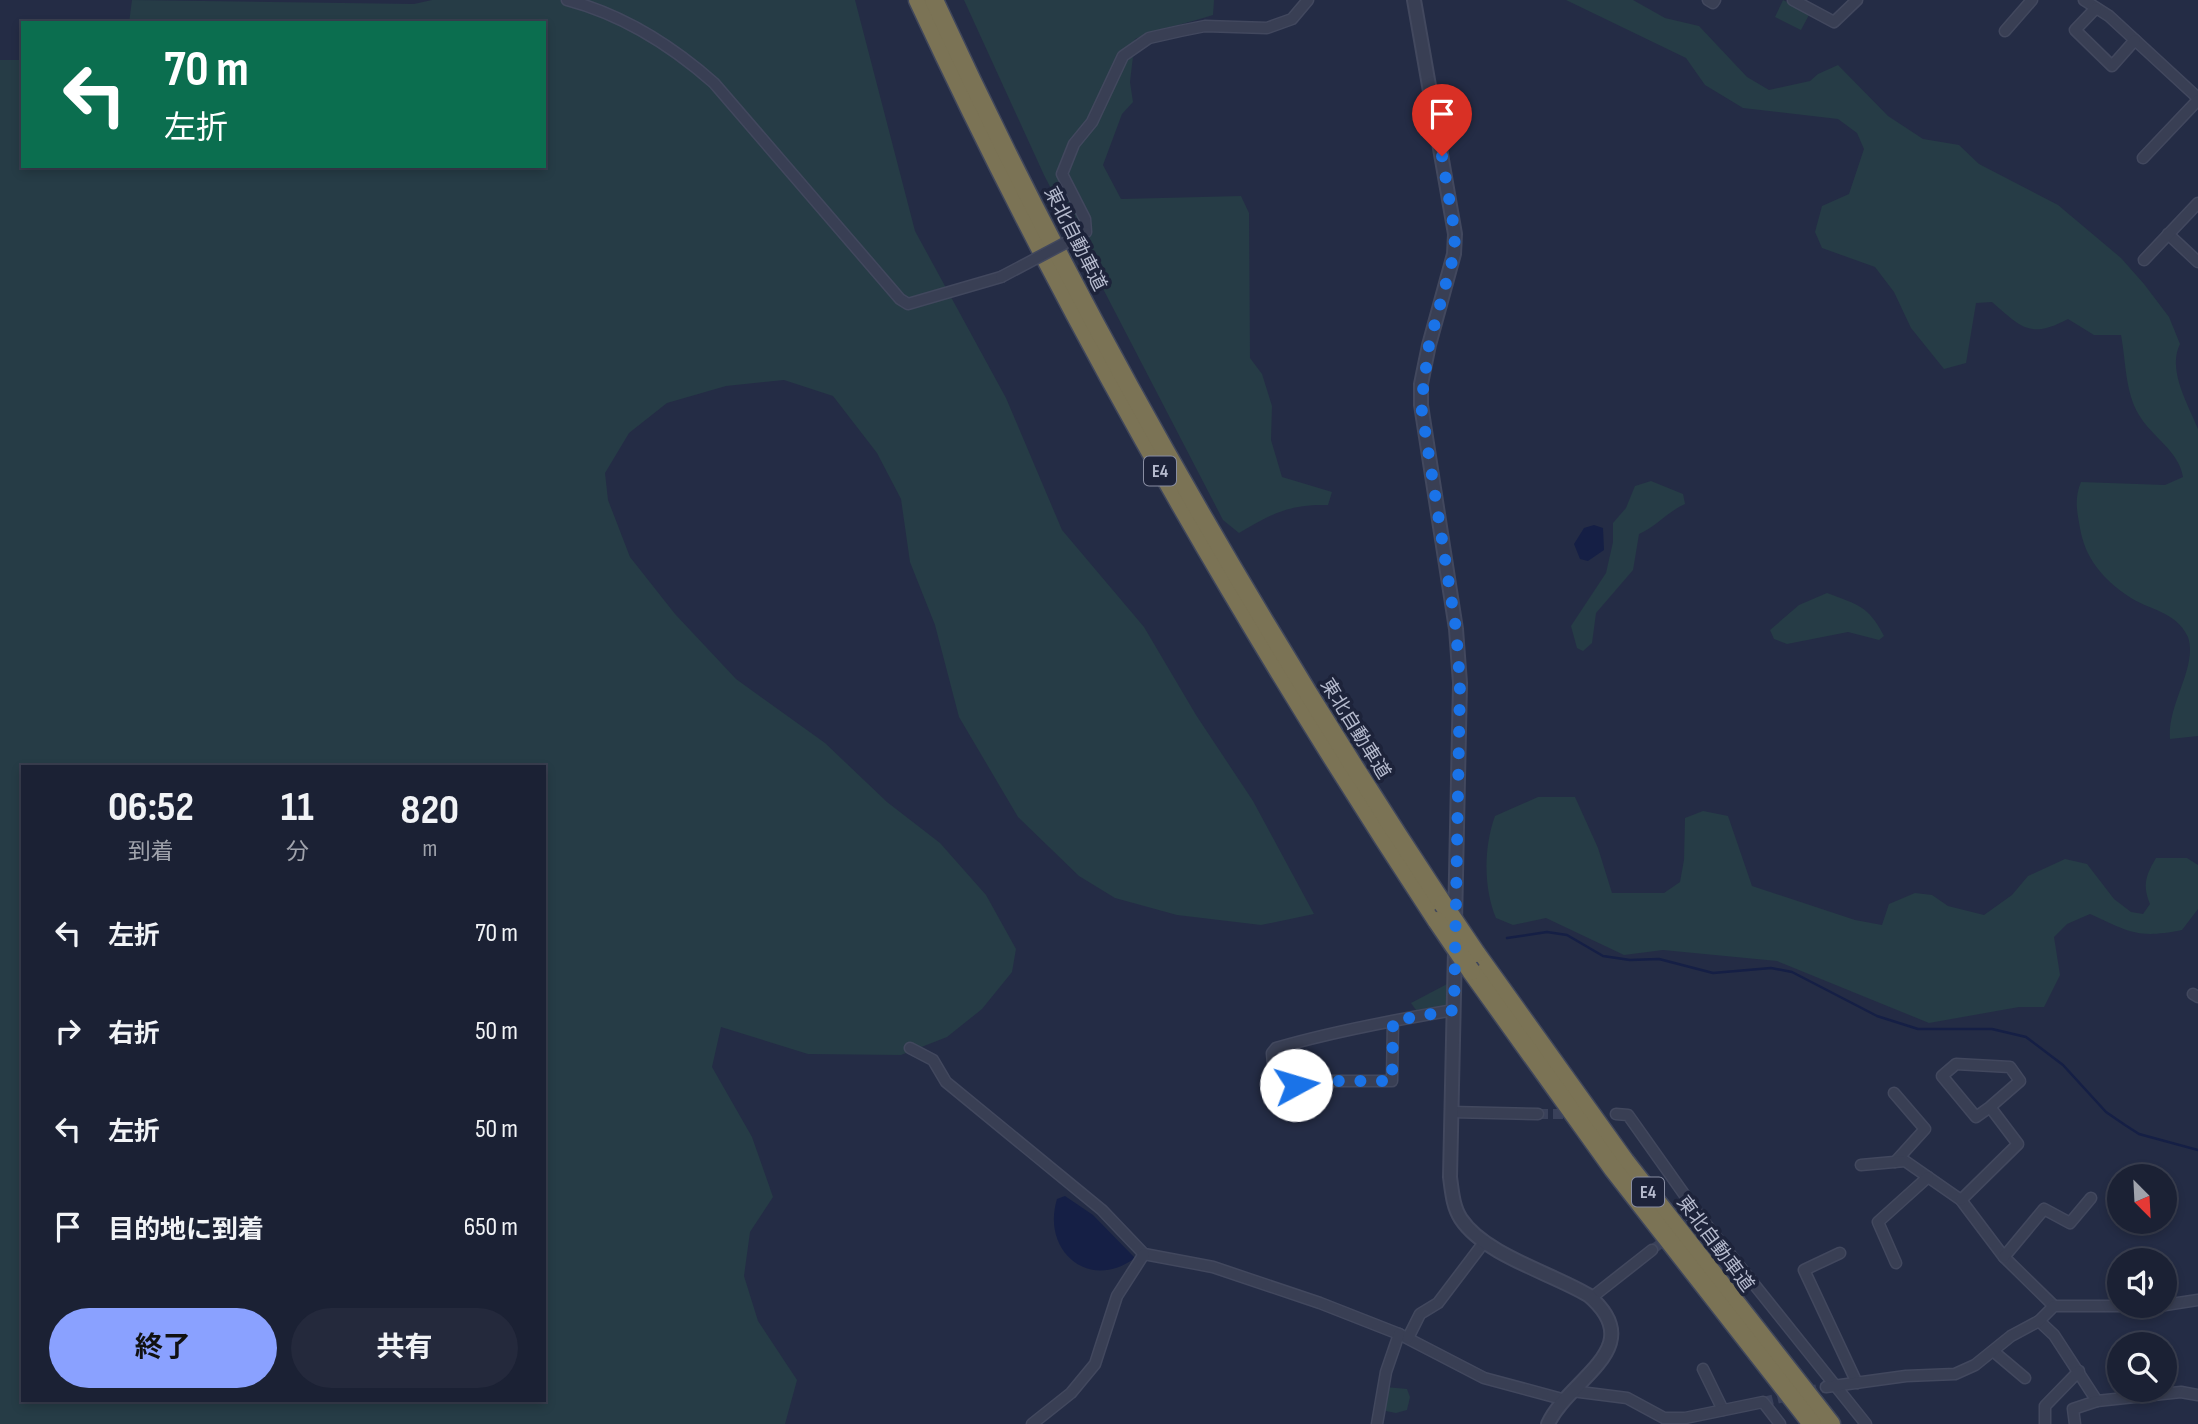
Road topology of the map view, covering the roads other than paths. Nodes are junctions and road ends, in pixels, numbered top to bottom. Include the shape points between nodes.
1 (568, 0) edge
2 (918, 0) edge
3 (934, 0) edge
4 (1308, 0) edge
5 (1414, 0) edge
6 (1709, 0) edge
7 (1715, 0) edge
8 (1793, 0) edge
9 (1857, 0) edge
10 (2032, 0) edge
11 (2084, 0) edge
12 (2096, 8) junction
13 (2006, 32) dead end
14 (2135, 40) junction
15 (2198, 99) edge
16 (2143, 158) dead end
17 (2198, 203) edge
18 (2168, 234) junction
19 (2144, 260) dead end
20 (2198, 262) edge
21 (1454, 1010) junction
22 (1393, 1021) junction
23 (910, 1048) dead end
24 (1894, 1093) dead end
25 (1990, 1107) junction
26 (1451, 1112) junction
27 (1538, 1114) tunnel mouth
28 (1616, 1114) dead end
29 (1895, 1162) junction
30 (1861, 1165) dead end
31 (1928, 1177) junction
32 (2091, 1198) dead end
33 (1961, 1200) junction
34 (1485, 1241) junction
35 (1652, 1250) tunnel mouth
36 (1840, 1253) dead end
37 (1144, 1254) junction
38 (2004, 1257) junction
39 (1896, 1263) dead end
40 (1591, 1298) junction
41 (2198, 1300) edge
42 (2177, 1303) edge
43 (2054, 1306) junction
44 (2107, 1306) edge
45 (2039, 1321) junction
46 (1403, 1336) junction
47 (1993, 1351) junction
48 (1703, 1369) dead end
49 (2079, 1371) junction
50 (2025, 1378) dead end
51 (1857, 1383) junction
52 (1831, 1386) junction
53 (1567, 1395) junction
54 (2198, 1395) edge
55 (2097, 1401) junction
56 (1723, 1410) junction
57 (1670, 1421) edge
58 (1032, 1424) edge
59 (1377, 1424) edge
60 (1548, 1424) edge
61 (1780, 1424) edge
62 (1812, 1424) edge
63 (1831, 1424) edge
64 (1866, 1424) edge
65 (2045, 1424) edge
66 (2075, 1424) edge

1 - 4 street, bridge via 638,28 715,83 908,304 1001,277 1086,232 1085,219 1062,174 1124,56 1149,38 1180,31 1206,26 1268,28 1292,19
2 - 62 highway, 東北自動車道 / E4, bridge via 1032,234 1174,496 1299,709 1471,971 1629,1190
3 - 63 highway, 東北自動車道 / E4, bridge via 1080,296 1193,501 1312,702 1476,953 1641,1182
5 - 21 street via 1455,234 1454,254 1424,369 1421,405 1456,629 1460,683
6 - 7 street
8 - 9 street via 1834,22
10 - 13 street
11 - 12 street
12 - 14 street
12 - 14 street via 2075,30 2112,66
14 - 15 street
15 - 16 street
17 - 18 street
18 - 19 street
18 - 20 street
21 - 22 street
21 - 26 street
22 - 22 street via 1342,1029 1276,1048 1272,1053 1275,1088 1316,1081 1392,1081
23 - 37 street via 933,1060 946,1082 1102,1210
24 - 29 street via 1925,1129
25 - 25 street via 1976,1117 1942,1076 1956,1064 2010,1067 2020,1081
25 - 33 street via 2018,1144
26 - 27 street
26 - 34 street via 1453,1202 1462,1221
28 - 52 street via 1628,1115 1696,1219
29 - 30 street
29 - 31 street via 1905,1161
31 - 33 street
31 - 39 street via 1878,1222
32 - 38 street via 2070,1223 2044,1209
33 - 38 street
34 - 40 street
34 - 46 street via 1438,1303 1420,1314
35 - 40 street
36 - 51 street via 1804,1270
37 - 46 street via 1213,1267
37 - 58 street via 1117,1296 1095,1364 1071,1393
38 - 43 street
40 - 53 street via 1611,1327 1608,1354
41 - 42 street
43 - 44 street
43 - 45 street
45 - 47 street
45 - 49 street
46 - 53 street via 1484,1378
46 - 59 street via 1386,1372
47 - 50 street
47 - 51 street via 1955,1374
48 - 56 street
49 - 55 street
49 - 65 street via 2045,1406
51 - 52 street
52 - 64 street
53 - 57 street via 1627,1398
53 - 60 street
54 - 55 street via 2181,1392
55 - 66 street via 2073,1409
56 - 57 street
56 - 61 street via 1763,1402

